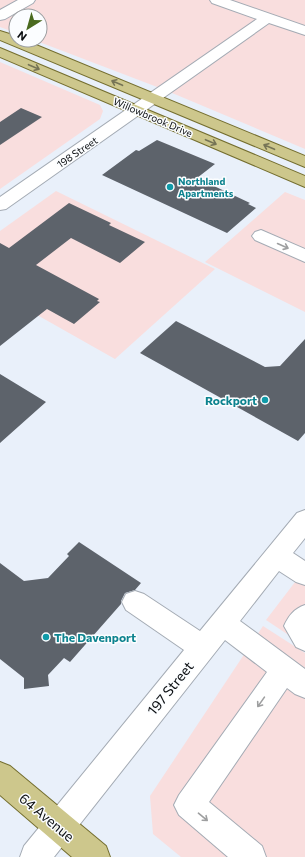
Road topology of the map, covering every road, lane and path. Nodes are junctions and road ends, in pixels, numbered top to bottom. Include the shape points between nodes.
1 (28, 0) edge
2 (218, 0) edge
3 (0, 16) edge
4 (267, 18) junction
5 (305, 31) edge
6 (0, 35) edge
7 (0, 52) edge
8 (153, 99) junction
9 (137, 110) junction
10 (305, 162) edge
11 (305, 182) edge
12 (0, 205) edge
13 (261, 236) dead end
14 (305, 256) edge
15 (305, 520) edge
16 (276, 556) junction
17 (305, 574) edge
18 (135, 602) dead end
19 (305, 616) edge
20 (222, 623) junction
21 (305, 639) edge
22 (202, 648) junction
23 (294, 678) edge
24 (0, 776) edge
25 (59, 826) junction
26 (35, 857) edge
27 (95, 857) edge
28 (252, 857) edge

1 - 3 street
2 - 4 street
4 - 5 street
4 - 8 street, 198 Street
8 -> 6 main road, Willowbrook Drive
7 -> 9 main road, Willowbrook Drive
8 - 9 street, 198 Street
10 -> 8 main road, Willowbrook Drive
9 -> 11 main road, Willowbrook Drive
9 - 12 street, 198 Street
13 -> 14 street
15 - 16 street, 197 Street
16 - 17 street
16 - 20 street, 197 Street
18 - 22 street
19 - 21 street via 297,626
20 - 22 street, 197 Street
20 - 23 street
22 - 25 street, 197 Street
23 -> 28 street via 189,805
24 - 25 main road, 64 Avenue
25 - 26 street, 197 Street
25 - 27 main road, 64 Avenue

